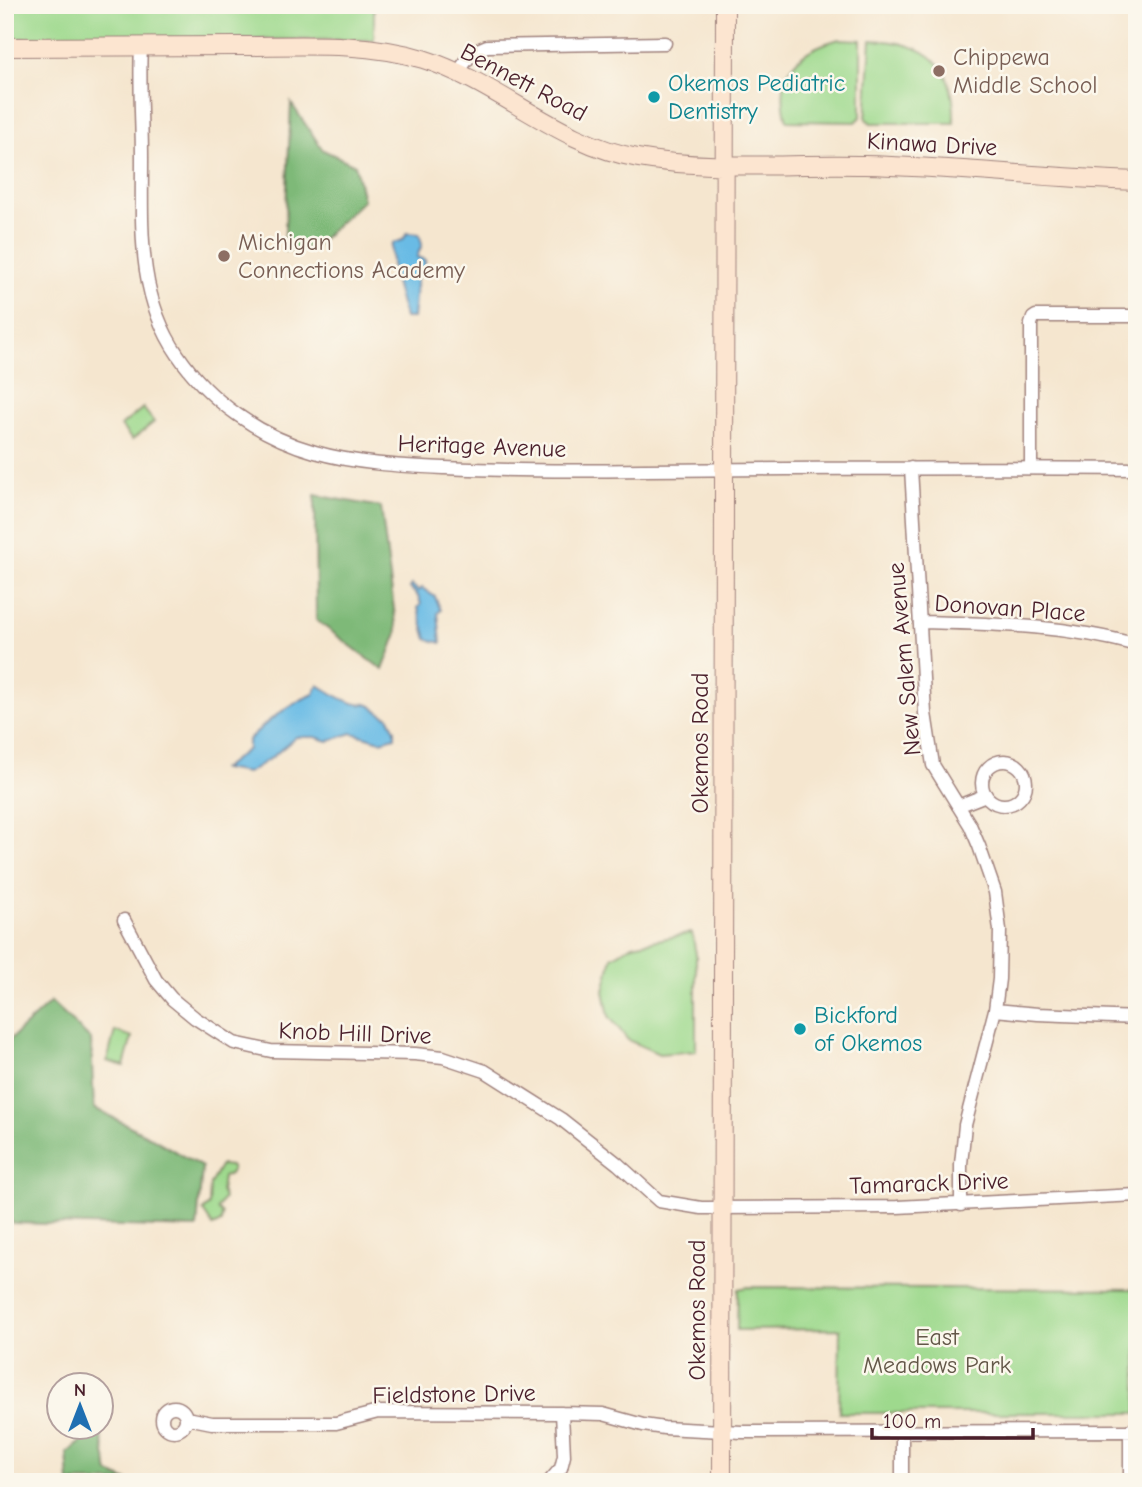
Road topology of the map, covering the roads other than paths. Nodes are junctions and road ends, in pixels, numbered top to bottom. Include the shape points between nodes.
1 (725, 5) edge
2 (665, 43) dead end
3 (5, 47) edge
4 (141, 47) junction
5 (458, 72) junction
6 (724, 165) junction
7 (1137, 181) edge
8 (1137, 316) edge
9 (911, 468) junction
10 (1031, 468) junction
11 (725, 469) junction
12 (1137, 469) edge
13 (921, 622) junction
14 (1137, 645) edge
15 (986, 795) dead end
16 (958, 806) junction
17 (124, 920) dead end
18 (995, 1010) junction
19 (1137, 1018) edge
20 (1137, 1195) edge
21 (961, 1205) junction
22 (722, 1208) junction
23 (562, 1413) junction
24 (187, 1418) dead end
25 (902, 1430) junction
26 (1133, 1430) edge
27 (722, 1431) junction
28 (550, 1482) edge
29 (722, 1482) edge
30 (902, 1482) edge
31 (1130, 1482) edge

1 - 6 main road, Okemos Road
2 - 5 street via 487,46 473,52
3 - 4 main road, Bennett Road
4 - 5 main road, Bennett Road via 355,47 408,55
4 - 11 street, Heritage Avenue via 146,278 155,313 177,354 221,403 280,440 356,460 516,471
5 - 6 main road, Bennett Road via 563,133 597,147 655,161
6 - 7 main road, Kinawa Drive via 900,166
6 - 11 main road, Okemos Road
8 - 10 street via 1037,316 1031,320
9 - 10 street, Heritage Avenue
9 - 11 street, Heritage Avenue
9 - 13 street, New Salem Avenue
10 - 12 street, Heritage Avenue
11 - 22 main road, Okemos Road
13 - 14 street, Donovan Place via 1057,628
13 - 16 street, New Salem Avenue via 929,751
15 - 16 street
16 - 18 street, New Salem Avenue via 995,892 1000,950
17 - 22 street, Knob Hill Drive via 156,980 172,999 233,1043 271,1051 415,1054 465,1063 561,1119 659,1202
18 - 19 street
18 - 21 street, New Salem Avenue via 965,1125
20 - 21 street, Tamarack Drive
21 - 22 street, Tamarack Drive
22 - 27 main road, Okemos Road
23 - 24 street, Fieldstone Drive via 378,1412 336,1423 212,1423
23 - 27 street, Fieldstone Drive via 603,1414 643,1425
23 - 28 street via 564,1456
25 - 26 street, Fieldstone Drive
25 - 27 street, Fieldstone Drive
25 - 30 street
26 - 31 street
27 - 29 main road, Okemos Road

